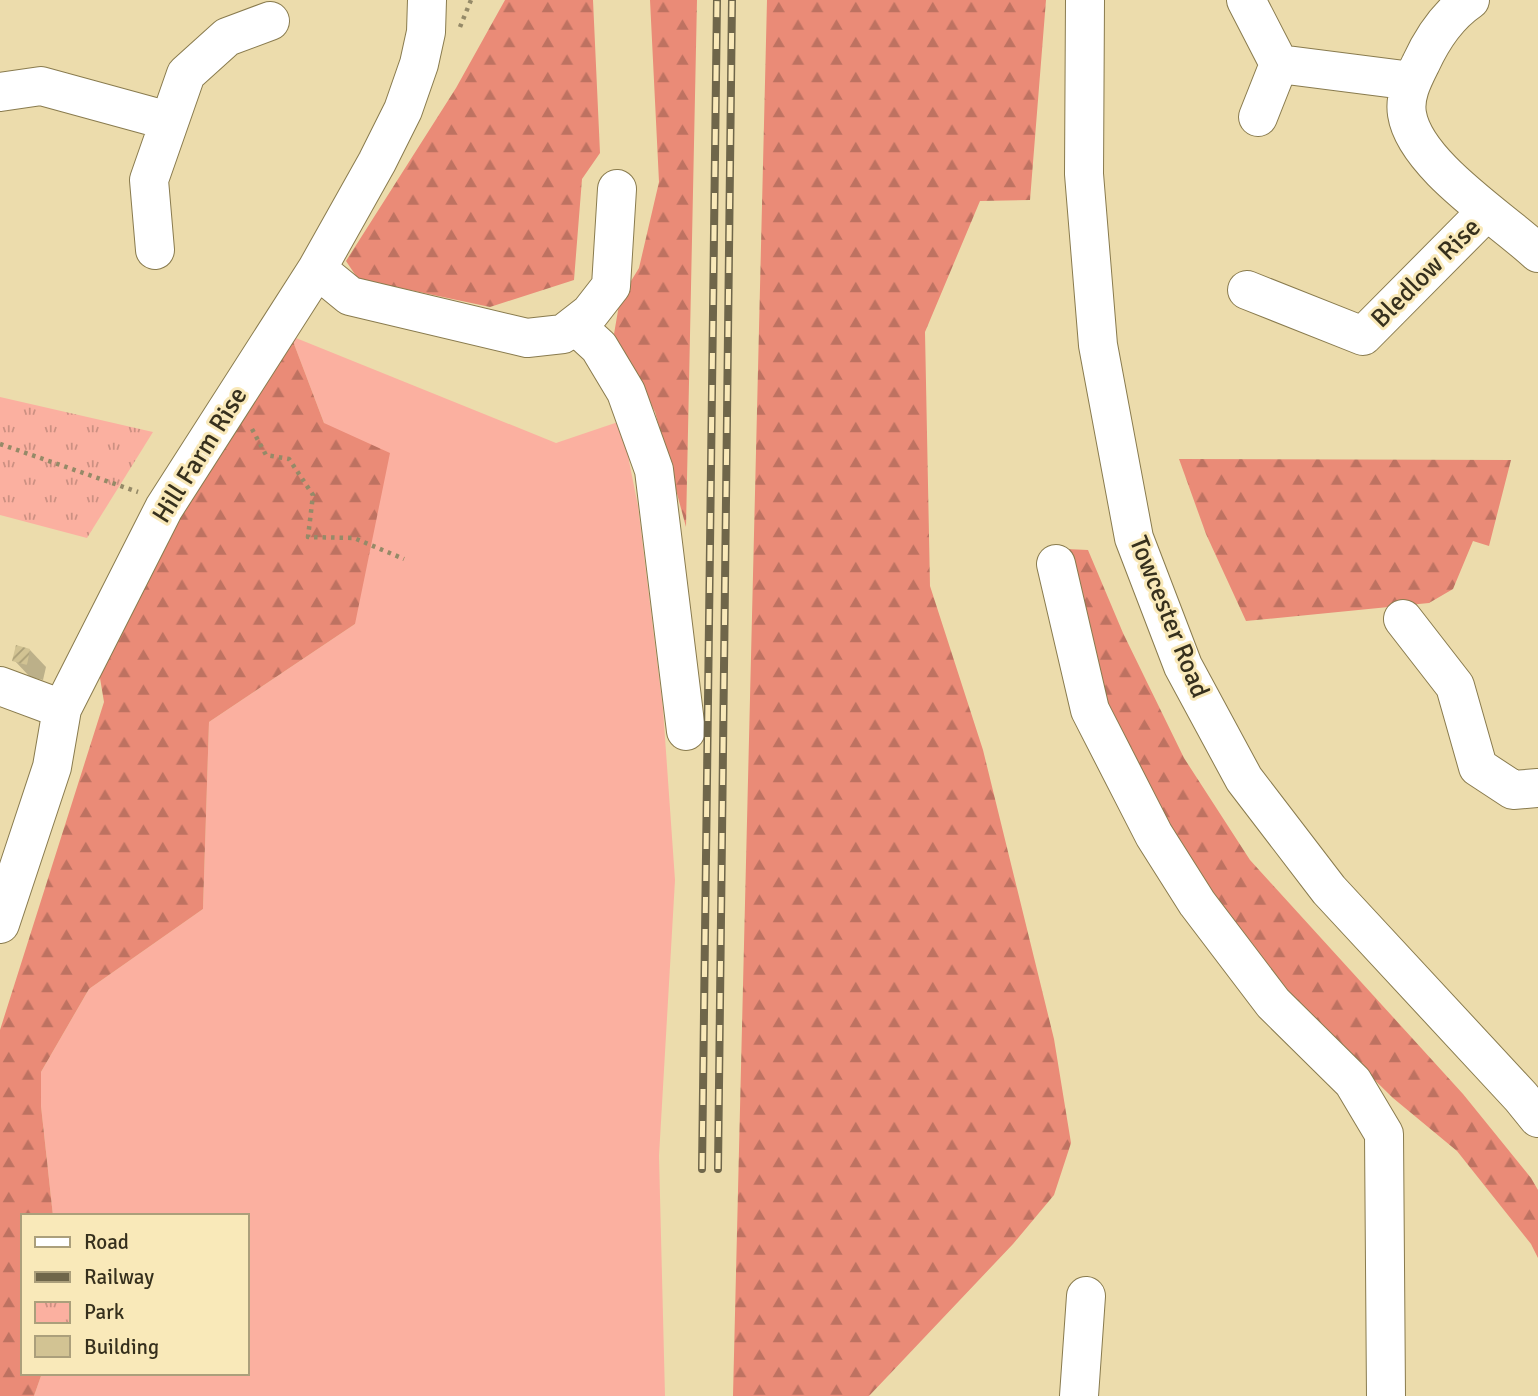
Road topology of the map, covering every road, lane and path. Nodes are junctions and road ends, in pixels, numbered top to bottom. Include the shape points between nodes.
1 (428, 0) edge
2 (1086, 0) edge
3 (1247, 0) edge
4 (1470, 0) edge
5 (270, 21) dead end
6 (1279, 64) junction
7 (1412, 81) junction
8 (0, 92) edge
9 (1258, 117) dead end
10 (169, 121) junction
11 (617, 189) dead end
12 (1487, 211) junction
13 (155, 250) dead end
14 (1538, 253) edge
15 (317, 269) junction
16 (1248, 290) dead end
17 (575, 325) junction
18 (228, 408) junction
19 (0, 444) edge
20 (139, 492) dead end
21 (404, 559) dead end
22 (1056, 564) dead end
23 (1403, 619) dead end
24 (0, 686) edge
25 (62, 709) junction
26 (686, 731) dead end
27 (1538, 788) edge
28 (0, 924) edge
29 (1538, 1118) edge
30 (1086, 1296) dead end
31 (1079, 1396) edge
32 (1386, 1396) edge

1 - 15 street, Hill Farm Rise via 419,64 403,110
2 - 29 street, Towcester Road via 1084,174 1098,345 1134,538 1183,666 1244,779 1329,890
3 - 6 street
4 - 7 street via 1444,24
5 - 10 street via 227,37 186,74
6 - 7 street
6 - 9 street
7 - 12 street via 1407,116 1420,143 1437,166
8 - 10 street via 41,86
10 - 13 street via 149,180
11 - 17 street via 611,286
12 - 14 street
12 - 16 street, Bledlow Rise via 1363,336
15 - 17 street via 350,296 527,338 563,334
15 - 18 street, Hill Farm Rise
17 - 26 street via 599,347 626,392 654,470
18 - 21 path via 250,424 266,455 289,459 313,495 308,537 354,538
18 - 25 street, Hill Farm Rise via 164,508
19 - 20 path
22 - 32 street via 1090,710 1154,835 1197,903 1273,1003 1353,1082 1384,1134
23 - 27 street via 1455,686 1478,766 1513,790
24 - 25 street
25 - 28 street, Hill Farm Rise via 52,767
30 - 31 street

